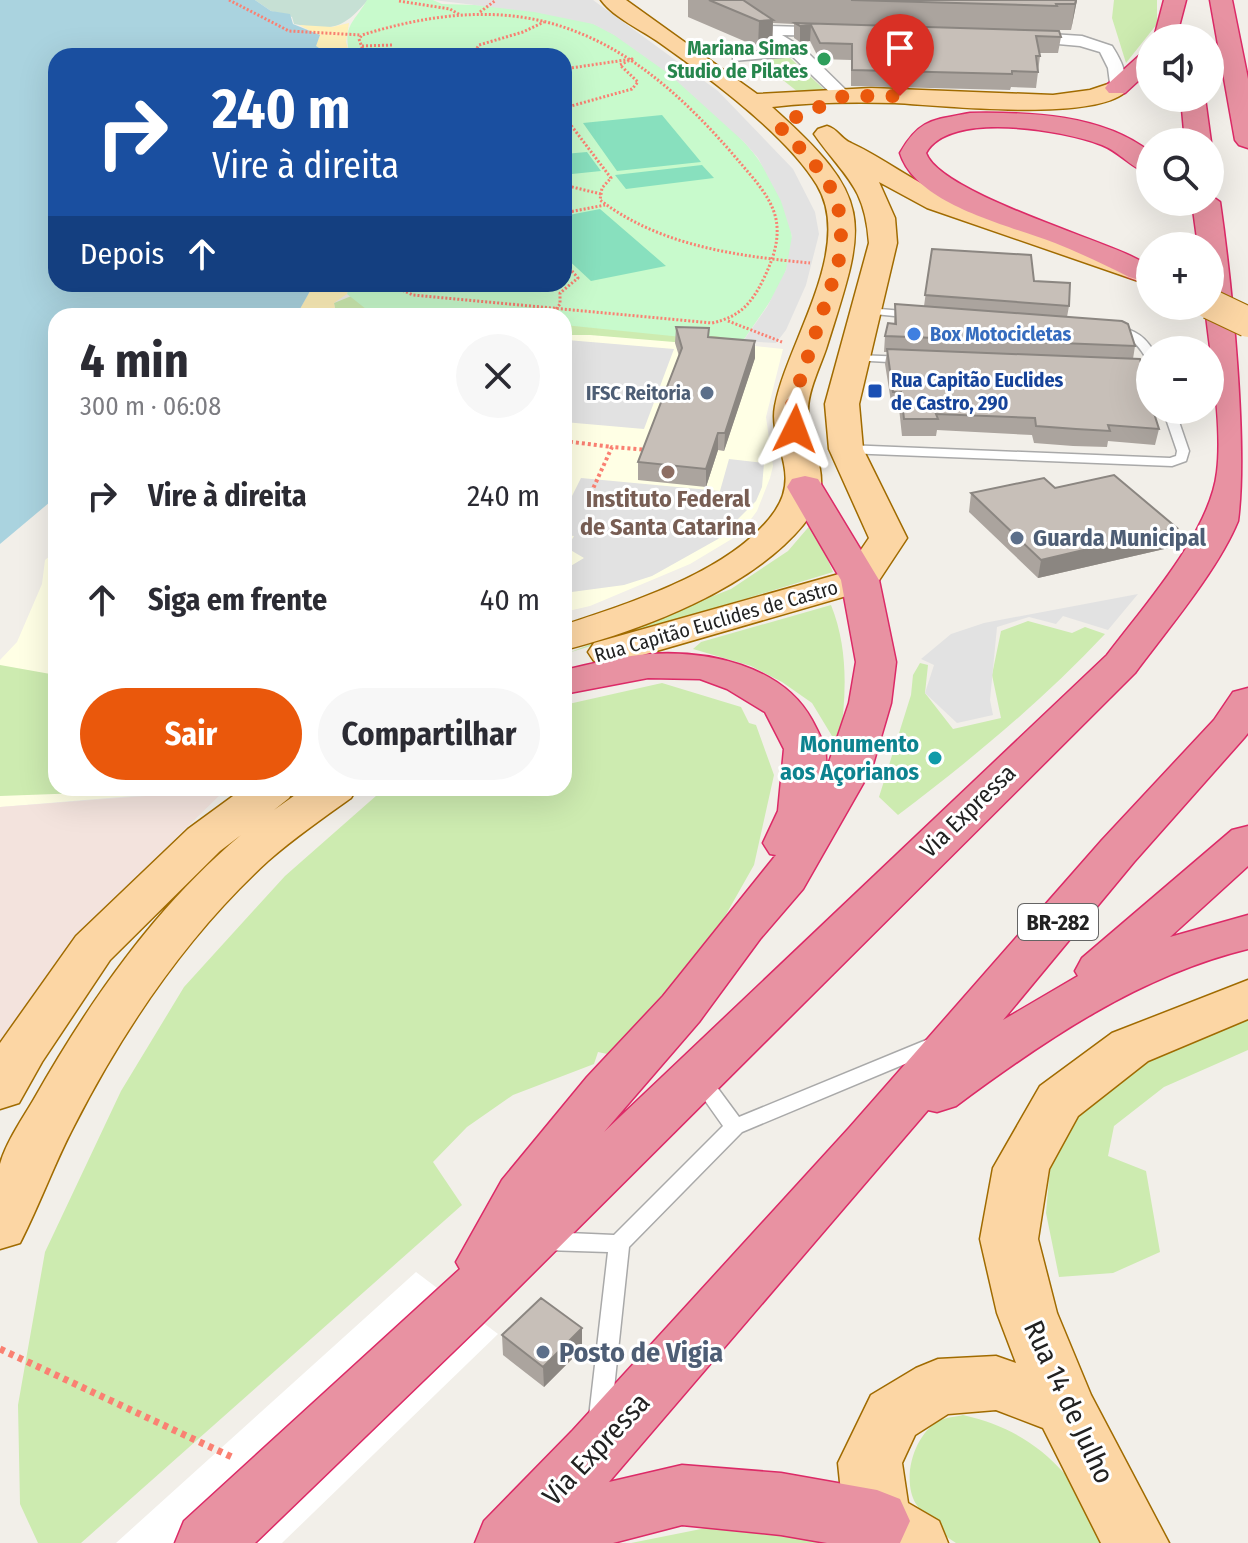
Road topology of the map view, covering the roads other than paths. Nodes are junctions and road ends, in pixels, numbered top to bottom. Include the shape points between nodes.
1 (612, 0) edge
2 (639, 0) edge
3 (716, 0) edge
4 (1177, 0) edge
5 (1221, 0) edge
6 (1169, 24) edge
7 (1182, 24) edge
8 (769, 30) junction
9 (850, 31) edge
10 (1005, 36) edge
11 (797, 51) junction
12 (739, 58) junction
13 (1136, 71) edge
14 (1117, 88) junction
15 (844, 96) junction
16 (782, 109) junction
17 (1245, 114) edge
18 (827, 134) junction
19 (1248, 140) edge
20 (1136, 155) edge
21 (1136, 270) edge
22 (1136, 271) edge
23 (868, 311) junction
24 (932, 316) edge
25 (1223, 320) edge
26 (1091, 328) edge
27 (1138, 336) edge
28 (856, 358) junction
29 (918, 360) edge
30 (1104, 367) edge
31 (1136, 368) edge
32 (1174, 424) edge
33 (846, 449) junction
34 (805, 487) junction
35 (860, 580) junction
36 (624, 618) junction
37 (572, 625) edge
38 (572, 635) edge
39 (572, 663) edge
40 (572, 680) edge
41 (1248, 701) edge
42 (262, 796) edge
43 (324, 796) edge
44 (1248, 841) edge
45 (743, 927) junction
46 (1248, 932) edge
47 (93, 948) junction
48 (147, 965) junction
49 (1248, 998) edge
50 (1047, 1018) junction
51 (967, 1029) junction
52 (697, 1075) junction
53 (0, 1089) edge
54 (735, 1127) junction
55 (868, 1143) junction
56 (5, 1201) edge
57 (528, 1240) junction
58 (619, 1244) junction
59 (461, 1306) junction
60 (1065, 1408) junction
61 (596, 1451) junction
62 (896, 1532) edge
63 (208, 1543) edge
64 (508, 1543) edge
65 (545, 1543) edge
66 (1136, 1543) edge

1 - 16 main road
2 - 12 main road
3 - 8 street
4 - 6 highway
4 - 7 highway
5 - 17 highway
8 - 9 street
8 - 11 street
10 - 14 street via 1082,41 1106,49 1116,68
11 - 12 street
11 - 15 street
12 - 16 main road
13 - 14 highway
14 - 15 main road via 1089,98 1047,102
15 - 16 main road
16 - 18 main road
16 - 34 main road via 838,199 842,241 791,408
17 - 19 highway
18 - 22 main road via 937,202
18 - 23 main road, Rua Capitão Euclides de Castro via 863,175 881,218 883,243
20 - 21 highway via 1110,138 1021,120 947,126 928,133 913,151 913,162 922,172 961,197
23 - 24 lane
23 - 28 main road, Rua Capitão Euclides de Castro
25 - 52 highway, Via Expressa via 1235,473 1219,523 1183,581 1121,664
26 - 27 lane
28 - 29 lane
28 - 33 main road, Rua Capitão Euclides de Castro via 842,404
30 - 31 lane
32 - 33 lane via 1183,451 1182,458 1172,462
33 - 35 main road, Rua Capitão Euclides de Castro via 888,538
34 - 35 highway
34 - 36 main road, Rua Capitão Euclides de Castro via 790,517 754,554 720,576
35 - 39 main road, Rua Capitão Euclides de Castro
35 - 45 highway via 876,662 850,768 786,878
36 - 37 lane
36 - 38 main road, Rua Capitão Euclides de Castro
40 - 45 highway via 648,666 704,667 742,680 782,704 806,749 801,811
41 - 51 highway, Via Expressa / BR-282
42 - 47 main road via 204,840
43 - 48 main road via 240,861
44 - 50 highway
45 - 59 highway via 681,1009 606,1091 522,1196
46 - 50 highway via 1144,965
47 - 48 main road
47 - 53 main road
48 - 56 main road via 61,1096
49 - 60 main road, Rua 14 de Julho via 1130,1047 1059,1101 1021,1168 1009,1239 1027,1313
50 - 55 highway via 987,1055
51 - 54 lane
51 - 55 highway, Via Expressa / BR-282
52 - 54 lane
52 - 57 highway, Via Expressa
54 - 58 lane
55 - 61 highway, Via Expressa / BR-282
57 - 58 lane
57 - 59 highway, Via Expressa
58 - 61 lane
59 - 63 highway, Via Expressa
60 - 62 main road via 996,1383 938,1387 893,1415 870,1463
60 - 66 main road, Rua 14 de Julho
61 - 64 highway, Via Expressa / BR-282
62 - 65 highway via 781,1504 682,1495 586,1519

